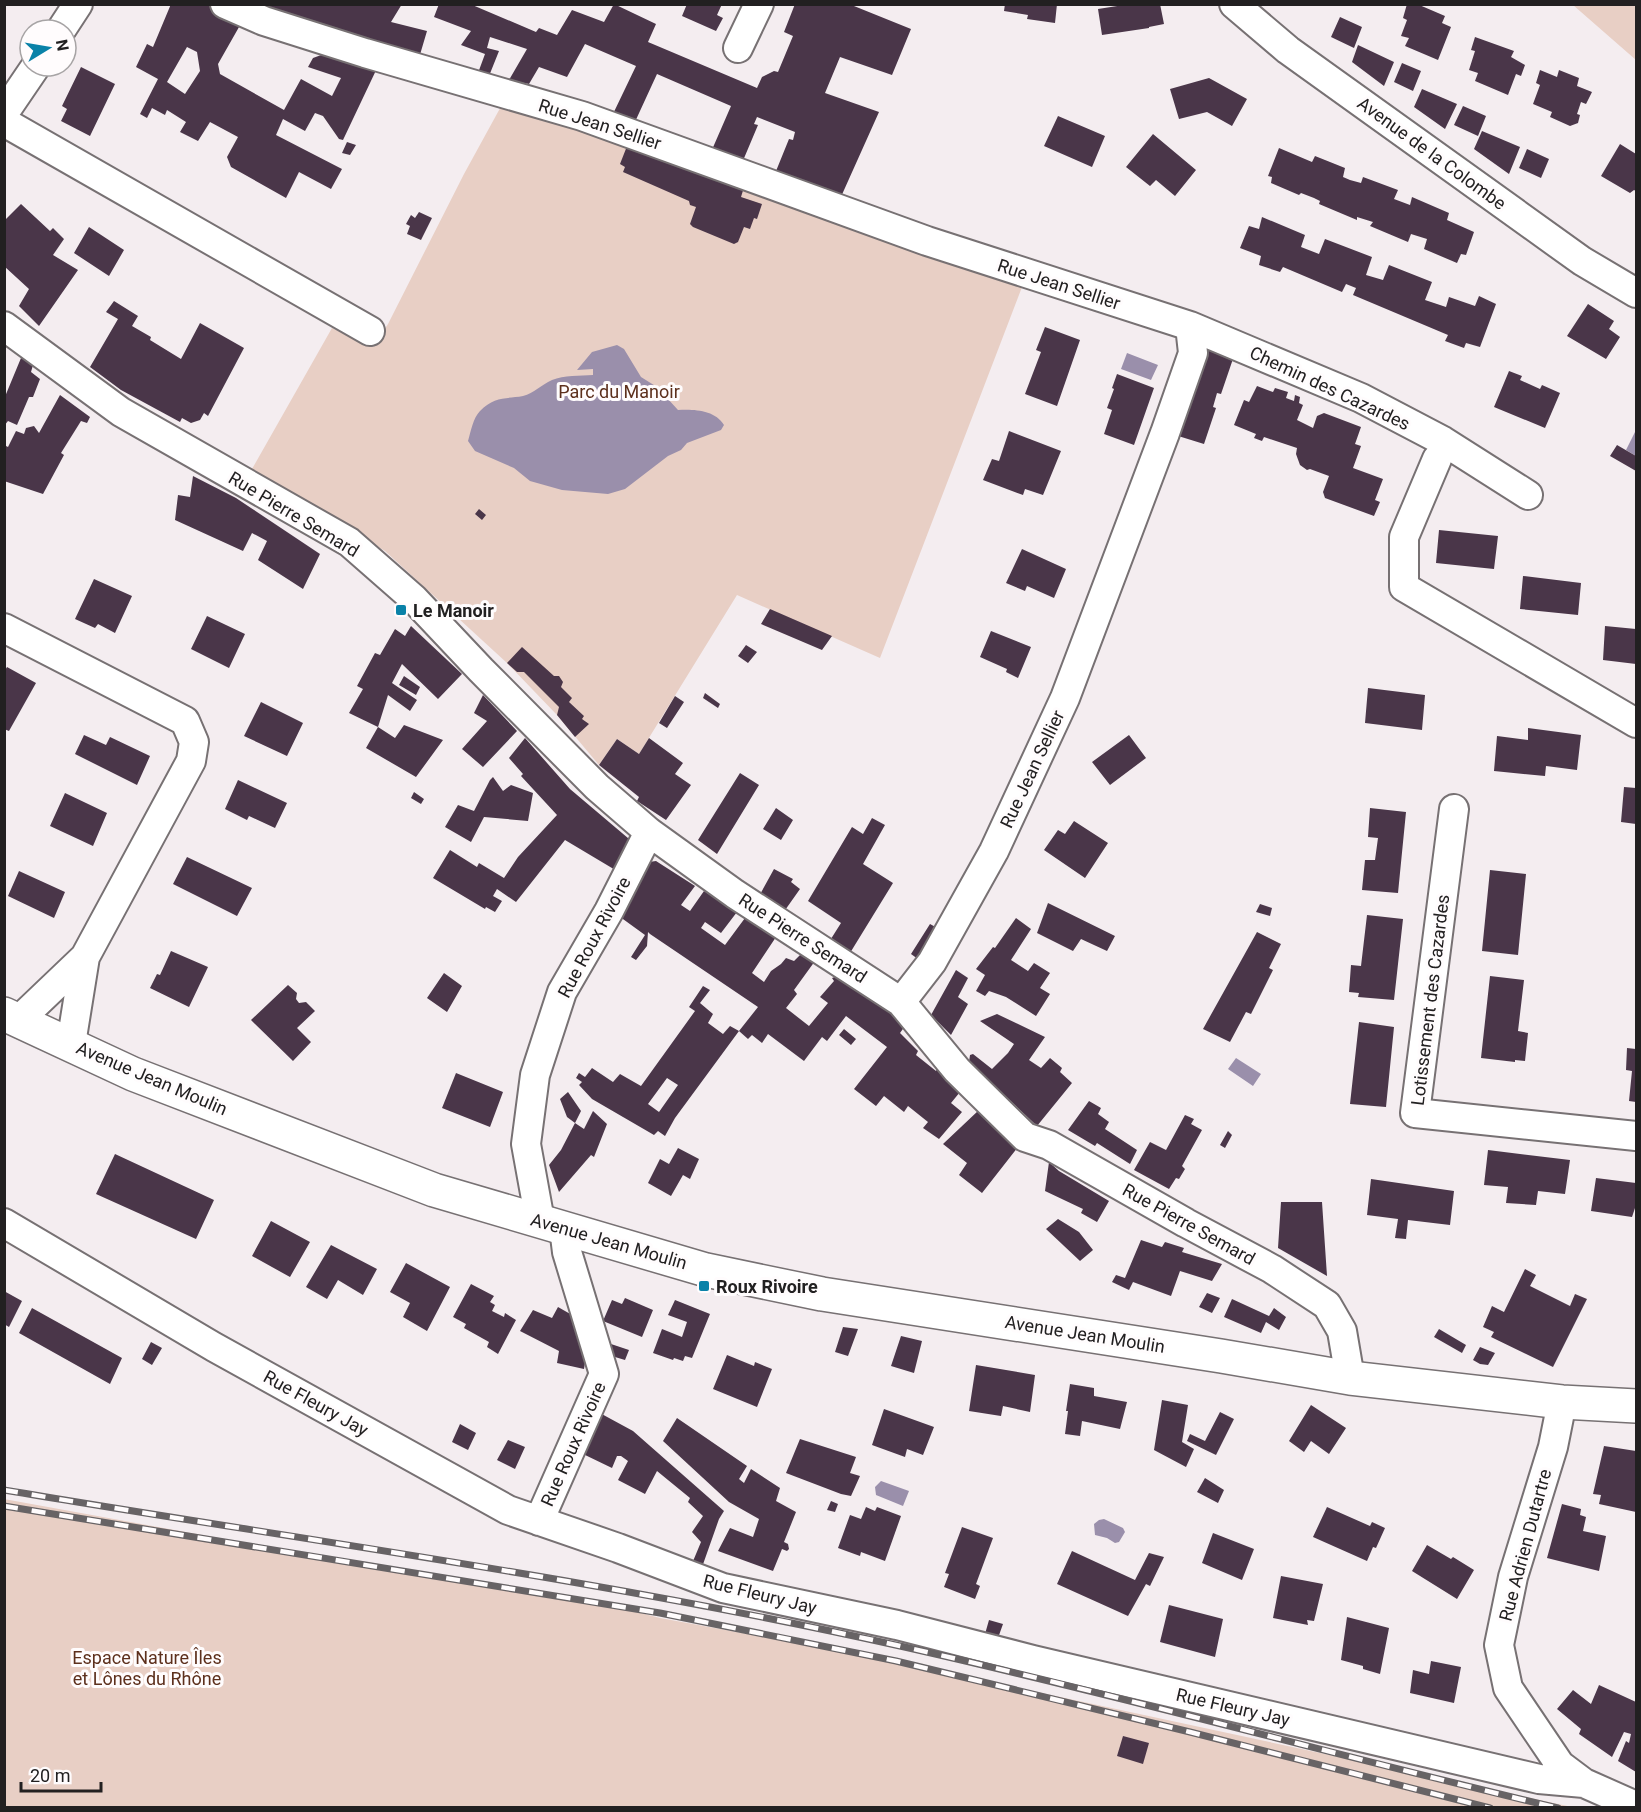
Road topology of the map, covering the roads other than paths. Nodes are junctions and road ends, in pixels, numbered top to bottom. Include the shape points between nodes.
1 (78, 4) edge
2 (225, 4) edge
3 (759, 4) edge
4 (1234, 4) edge
5 (69, 18) edge
6 (738, 48) dead end
7 (28, 78) edge
8 (4, 113) edge
9 (4, 122) edge
10 (1636, 293) edge
11 (4, 326) edge
12 (1190, 326) junction
13 (370, 331) dead end
14 (1437, 459) dead end
15 (1528, 495) dead end
16 (4, 628) edge
17 (1636, 723) edge
18 (1454, 809) dead end
19 (649, 832) junction
20 (85, 957) junction
21 (901, 1002) junction
22 (12, 1017) edge
23 (71, 1044) junction
24 (1636, 1136) edge
25 (4, 1223) edge
26 (552, 1224) junction
27 (1350, 1378) junction
28 (1562, 1402) junction
29 (1636, 1406) edge
30 (539, 1521) junction
31 (1584, 1783) junction
32 (1636, 1806) edge

1 - 5 street
2 - 12 street, Rue Jean Sellier via 264,21 582,116 927,242
3 - 6 street
4 - 10 street, Avenue de la Colombe via 1345,91 1582,261
7 - 8 street
9 - 13 street
11 - 19 street, Rue Pierre Semard via 121,411 349,542 414,599 597,787
12 - 15 street, Chemin des Cazardes via 1361,398 1443,441
12 - 21 street, Rue Jean Sellier via 1193,353 1065,698 994,851 932,962
14 - 17 street via 1404,537 1404,587
16 - 20 street via 184,721 194,742 191,761
18 - 24 street, Lotissement des Cazardes via 1415,1113
19 - 21 street, Rue Pierre Semard via 735,894
19 - 26 street, Rue Roux Rivoire via 562,992 535,1075 526,1144
20 - 22 street
20 - 23 street
21 - 27 street, Rue Pierre Semard via 957,1070 1025,1137 1048,1145 1272,1269 1327,1305 1342,1331
22 - 23 main road, Avenue Jean Moulin
23 - 26 main road, Avenue Jean Moulin via 133,1074 434,1190
25 - 30 street, Rue Fleury Jay via 213,1347 508,1510
26 - 27 main road, Avenue Jean Moulin via 706,1270 822,1294
26 - 30 street, Rue Roux Rivoire via 567,1252 604,1374
27 - 28 main road
28 - 29 main road
28 - 31 street, Rue Adrien Dutartre via 1513,1577 1499,1645 1508,1688 1560,1765
30 - 31 street, Rue Fleury Jay via 723,1588 897,1625 1539,1779
31 - 32 street, Rue Adrien Dutartre

